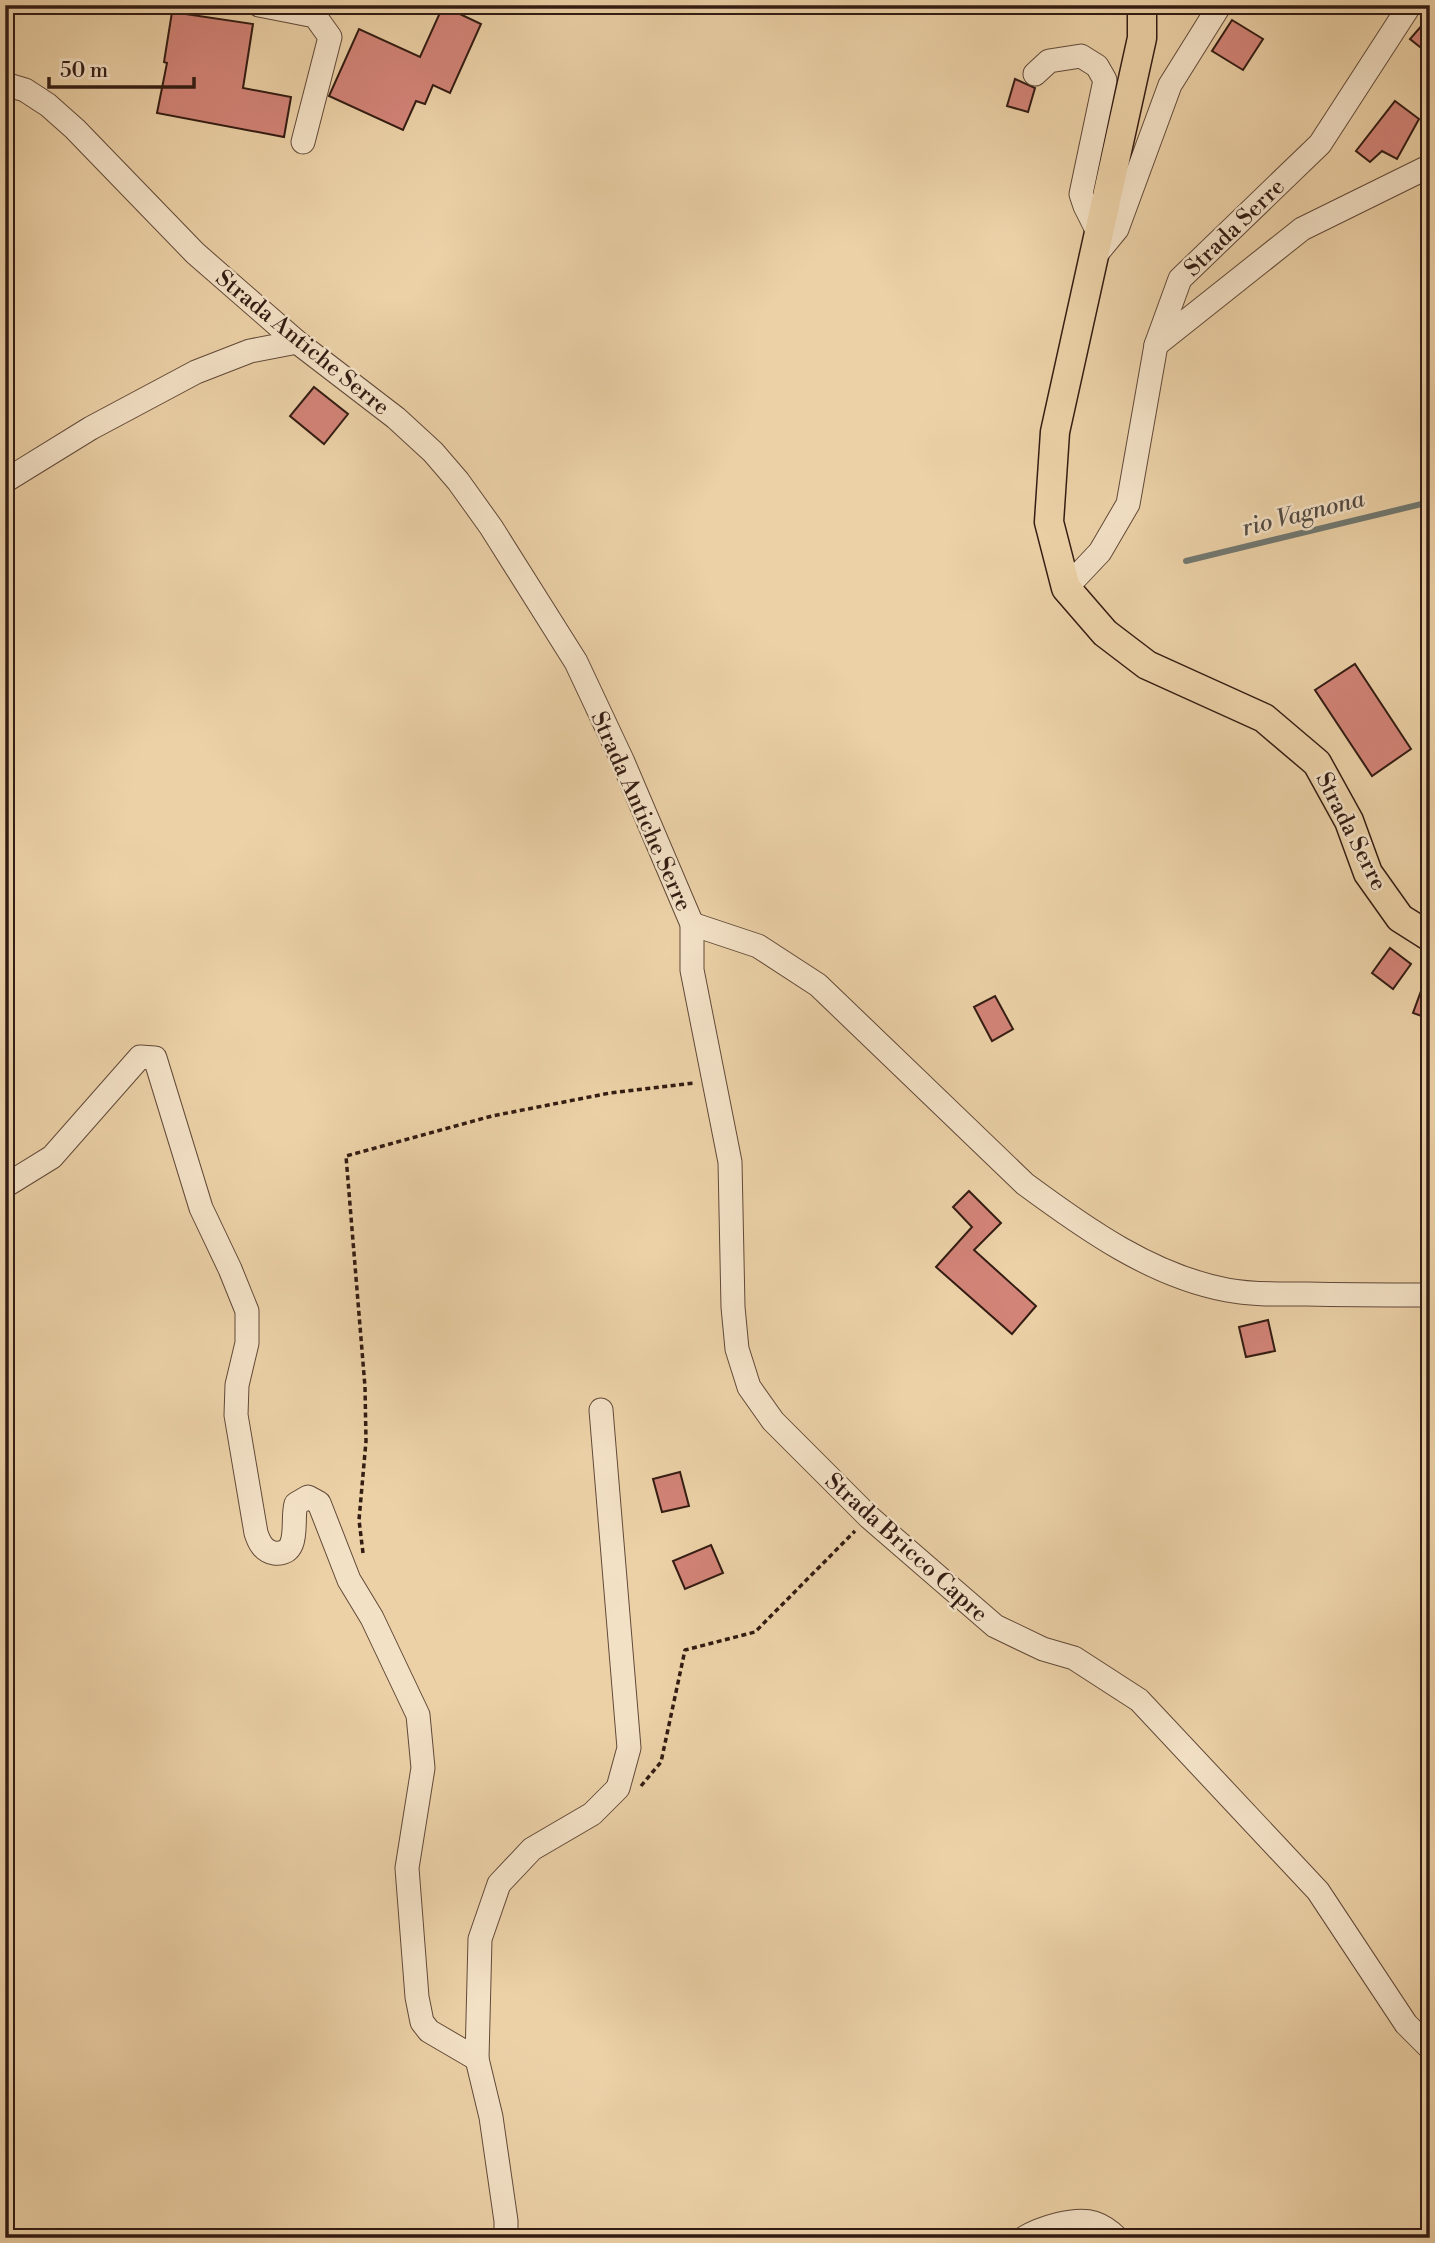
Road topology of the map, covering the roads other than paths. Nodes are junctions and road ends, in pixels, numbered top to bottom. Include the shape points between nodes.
1 (259, 5) edge
2 (1142, 5) edge
3 (1220, 5) edge
4 (1410, 5) edge
5 (1035, 74) dead end
6 (5, 84) edge
7 (303, 142) dead end
8 (1430, 166) edge
9 (1098, 232) junction
10 (1093, 259) junction
11 (297, 342) junction
12 (1156, 345) junction
13 (5, 481) edge
14 (1066, 588) junction
15 (692, 925) junction
16 (1430, 937) edge
17 (5, 1186) edge
18 (1430, 1295) edge
19 (601, 1409) dead end
20 (1430, 2049) edge
21 (477, 2059) junction
22 (506, 2238) edge
23 (1024, 2238) edge
24 (1117, 2238) edge

1 - 7 street via 315,16 330,37
2 - 9 main road, Strada Serre via 1142,38
3 - 10 street via 1170,85 1117,229
4 - 12 street, Strada Serre via 1320,144 1180,279
5 - 9 street via 1049,61 1081,56 1097,66 1105,80 1081,194
6 - 11 street, Strada Antiche Serre via 48,105 195,253
8 - 12 street via 1302,229
9 - 10 main road, Strada Serre
10 - 14 main road, Strada Serre via 1055,432 1048,522
11 - 13 street via 250,351 196,372
11 - 15 street, Strada Antiche Serre via 433,452 491,527 576,662
12 - 14 street, Strada Serre via 1128,504 1100,552
14 - 16 main road, Strada Serre via 1105,633 1147,665 1264,718 1317,763 1349,821 1368,873 1400,918
15 - 18 street, Strada Antiche Serre via 758,946 818,985 1025,1184 1125,1252 1228,1291
15 - 20 street, Strada Bricco Capre via 692,970 730,1162 733,1307 737,1349 749,1387 772,1421 869,1517 995,1626 1074,1658 1139,1700 1318,1891 1406,2024
17 - 21 street via 52,1157 139,1057 155,1058 201,1208 247,1311 236,1415 256,1533 265,1549 283,1552 294,1538 296,1504 308,1497 320,1503 349,1580 418,1715 423,1768 407,1868 417,1997 422,2022 429,2031
19 - 21 street via 629,1748 618,1788 592,1814 532,1849 499,1884 480,1938
21 - 22 street via 491,2116
23 - 24 street via 1070,2223 1091,2222

